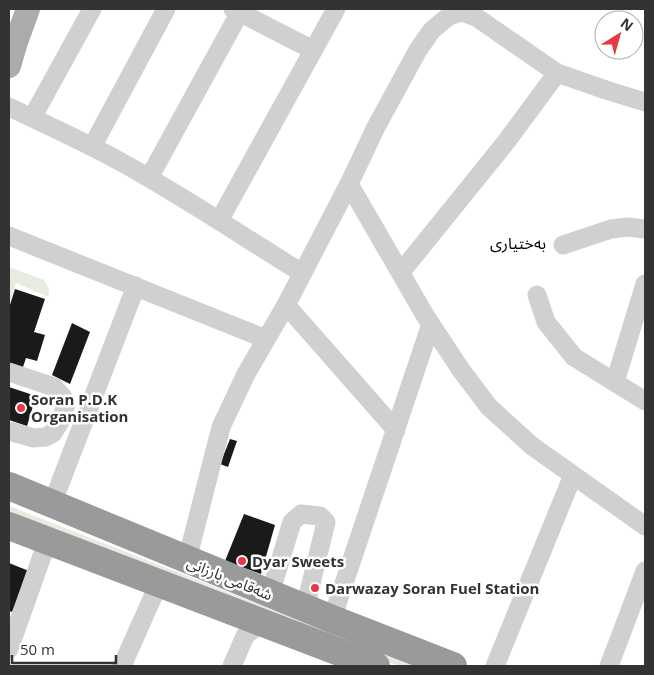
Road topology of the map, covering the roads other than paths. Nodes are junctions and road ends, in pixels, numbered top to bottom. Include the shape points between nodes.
1 (28, 9) edge
2 (92, 9) edge
3 (166, 9) edge
4 (336, 9) edge
5 (237, 10) edge
6 (313, 50) junction
7 (9, 66) edge
8 (557, 73) junction
9 (645, 102) edge
10 (9, 107) edge
11 (32, 118) junction
12 (92, 148) junction
13 (149, 178) junction
14 (349, 184) junction
15 (219, 221) junction
16 (645, 229) edge
17 (9, 236) edge
18 (563, 245) dead end
19 (400, 272) junction
20 (302, 273) junction
21 (645, 284) edge
22 (136, 286) junction
23 (537, 295) dead end
24 (286, 305) junction
25 (431, 324) junction
26 (266, 339) junction
27 (9, 372) edge
28 (615, 382) junction
29 (645, 401) edge
30 (396, 430) junction
31 (9, 431) edge
32 (573, 475) junction
33 (9, 486) edge
34 (52, 504) junction
35 (9, 526) edge
36 (645, 526) edge
37 (50, 541) junction
38 (187, 560) junction
39 (645, 571) edge
40 (159, 583) junction
41 (270, 594) junction
42 (306, 608) junction
43 (332, 619) junction
44 (260, 622) junction
45 (9, 649) edge
46 (122, 666) edge
47 (232, 666) edge
48 (376, 666) edge
49 (453, 666) edge
50 (495, 666) edge
51 (609, 666) edge

1 - 7 main road
2 - 11 street
3 - 12 street
4 - 6 street
5 - 6 street
5 - 13 street
6 - 15 street
8 - 9 street
8 - 14 street via 476,17 462,12 449,16 432,30 418,50
8 - 19 street via 506,142
10 - 11 street
11 - 12 street
12 - 13 street
13 - 15 street
14 - 19 street
14 - 20 street
15 - 20 street
16 - 18 street via 611,229
17 - 22 street
19 - 25 street
20 - 24 street
21 - 28 street
22 - 26 street
22 - 34 street
23 - 28 street via 546,322 574,357
24 - 26 street
24 - 30 street
25 - 30 street
25 - 32 street via 488,407 532,446
26 - 38 street via 221,427
27 - 31 street via 54,387 66,406 53,433 46,437 34,438
28 - 29 street
30 - 43 street
32 - 36 street
32 - 50 street
33 - 34 highway, شەقامی بارزانی
34 - 38 highway, شەقامی بارزانی
35 - 37 highway, شەقامی بارزانی
37 - 40 highway, شەقامی بارزانی
37 - 45 street
38 - 41 highway, شەقامی بارزانی
39 - 51 street
40 - 44 highway, شەقامی بارزانی
40 - 46 street
41 - 42 highway, شەقامی بارزانی
41 - 42 street via 292,522 301,514 320,516 326,522
42 - 43 highway, شەقامی بارزانی
43 - 49 highway, شەقامی بارزانی
44 - 47 street via 245,636
44 - 48 highway, شەقامی بارزانی

